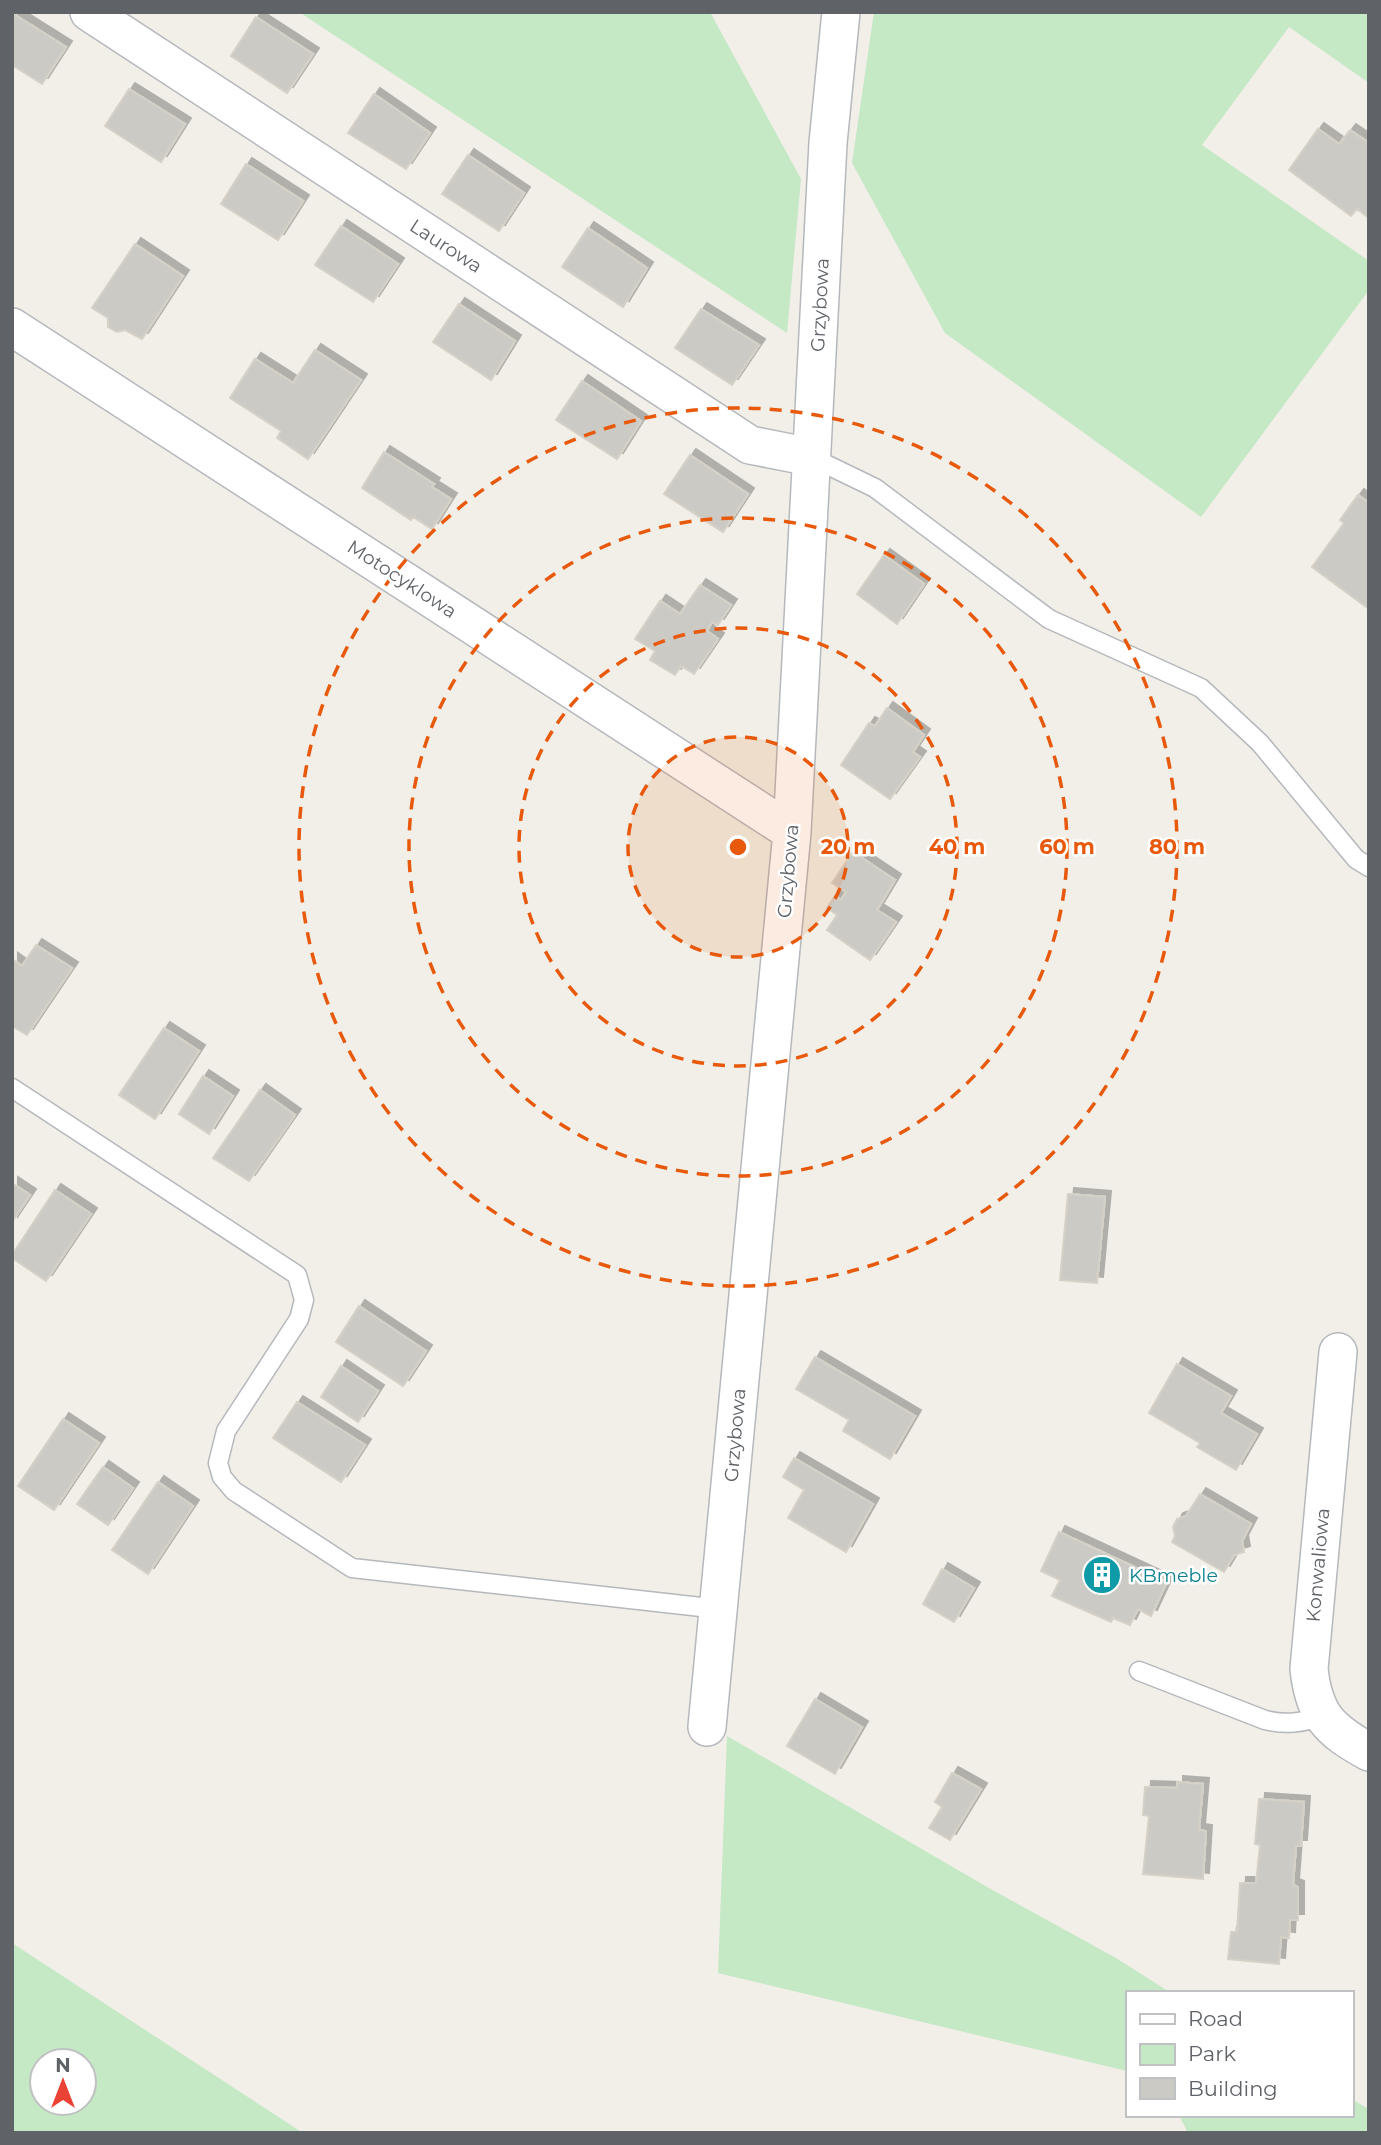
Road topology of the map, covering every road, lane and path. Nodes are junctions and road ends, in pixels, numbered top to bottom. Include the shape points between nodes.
1 (89, 12) edge
2 (841, 12) edge
3 (12, 327) edge
4 (811, 457) junction
5 (792, 832) junction
6 (1369, 867) edge
7 (12, 1088) edge
8 (1338, 1352) dead end
9 (719, 1609) junction
10 (1139, 1671) dead end
11 (1322, 1716) junction
12 (707, 1727) dead end
13 (1369, 1752) edge

1 - 4 street, Laurowa via 750,445
2 - 4 street, Grzybowa via 828,143
3 - 5 street, Motocyklowa
4 - 5 street, Grzybowa
4 - 6 lane via 875,488 1049,619 1201,688 1260,743 1356,859
5 - 9 street, Grzybowa
7 - 9 lane via 297,1275 304,1300 299,1319 226,1431 218,1463 234,1491 352,1567
8 - 11 street, Konwaliowa via 1309,1669 1311,1693
9 - 12 street, Grzybowa
10 - 11 lane via 1273,1722 1301,1723
11 - 13 street, Konwaliowa via 1342,1737

